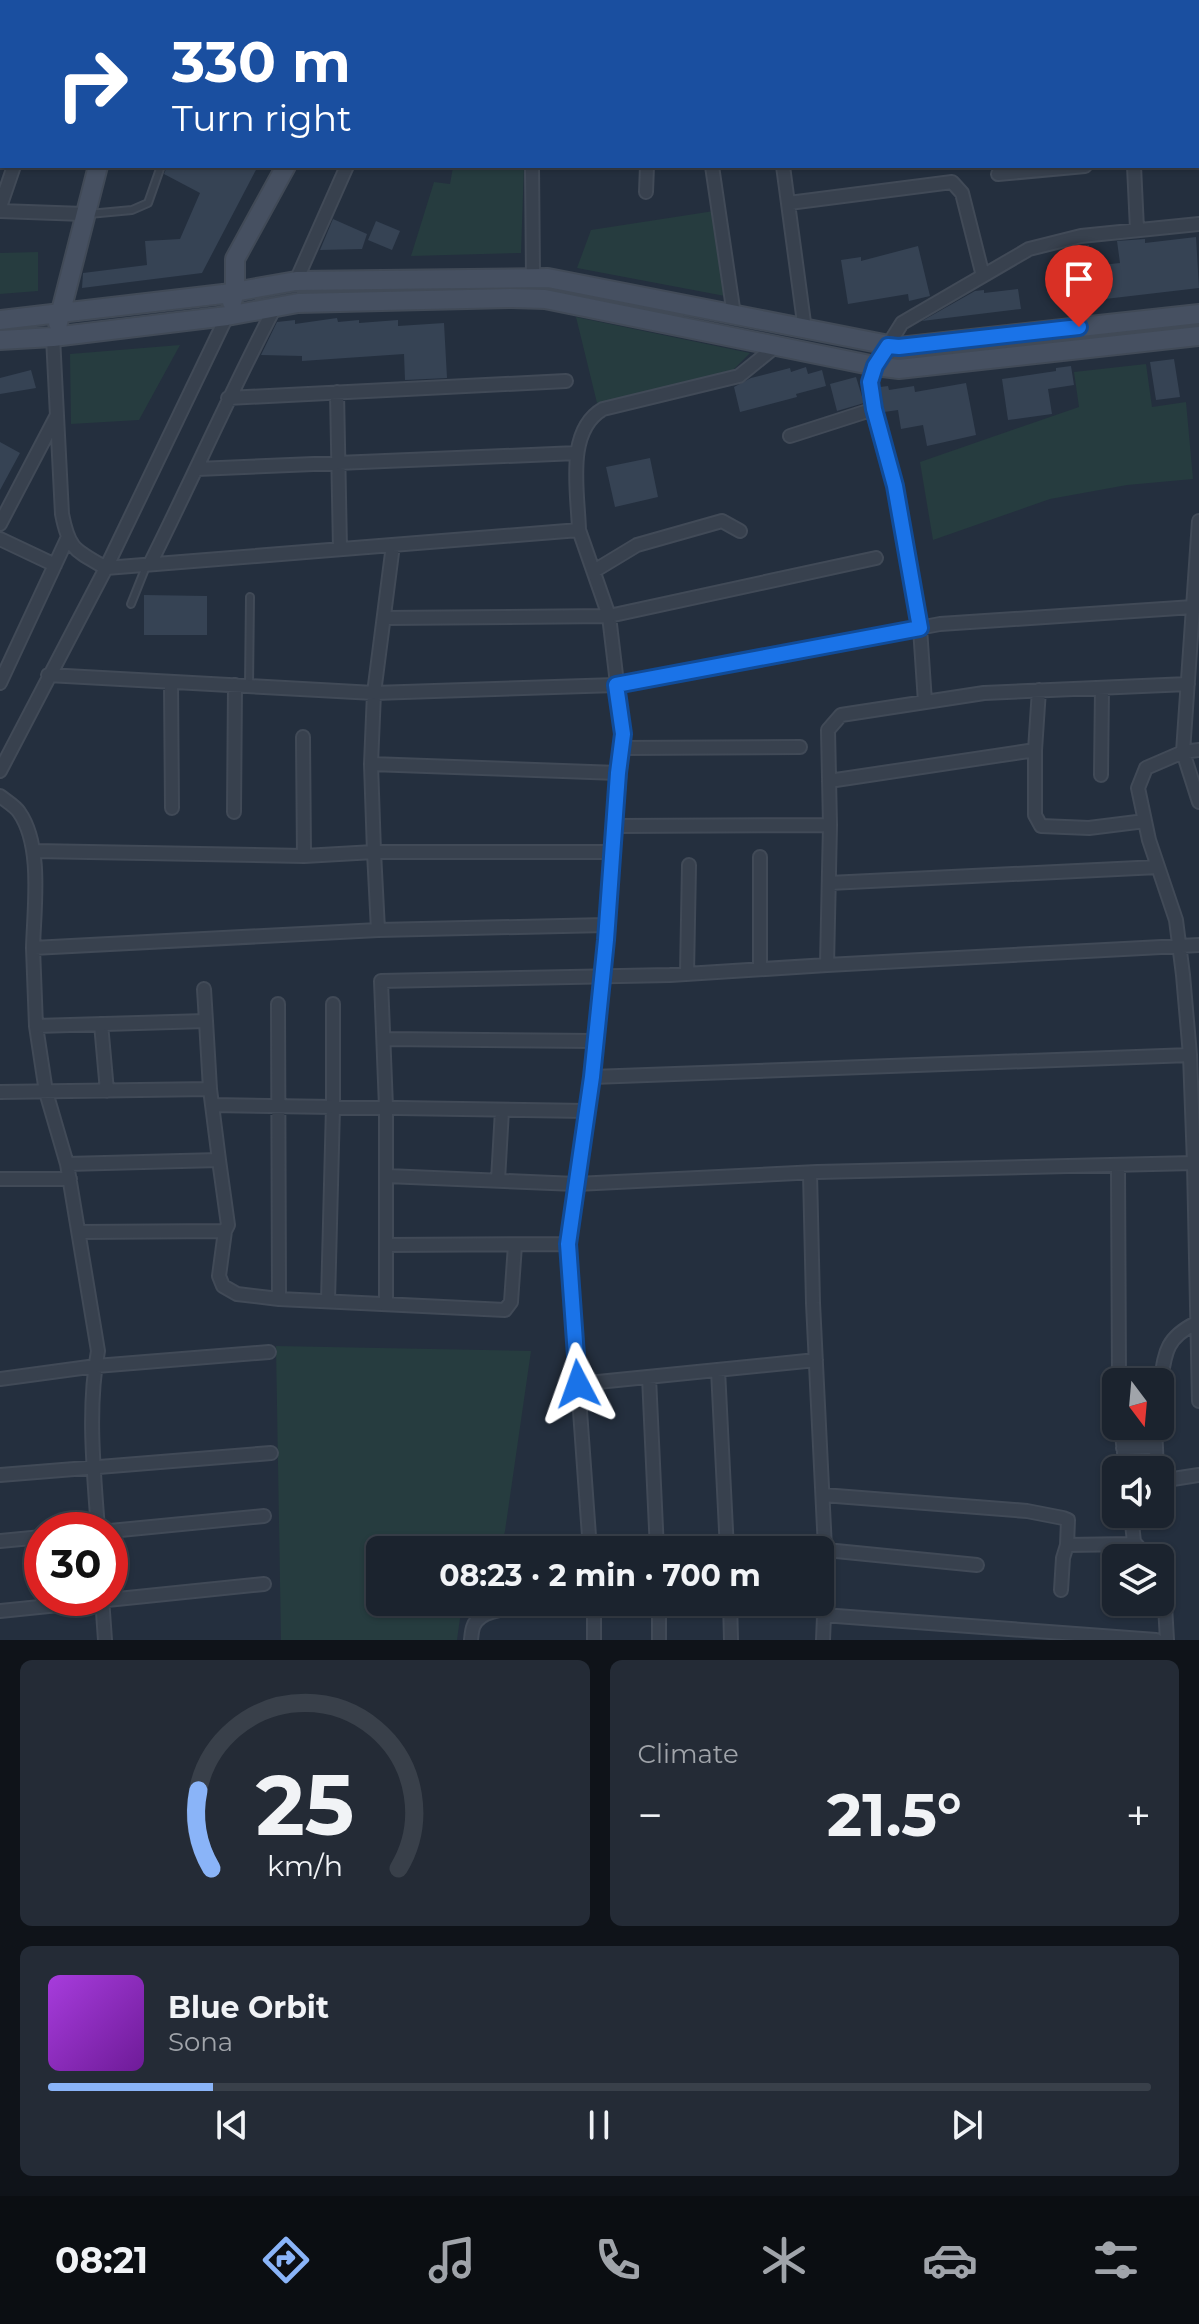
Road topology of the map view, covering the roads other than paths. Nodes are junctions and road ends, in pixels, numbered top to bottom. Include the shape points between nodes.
1 (13, 168) edge
2 (97, 168) edge
3 (160, 168) edge
4 (285, 168) edge
5 (346, 168) edge
6 (532, 168) edge
7 (647, 168) edge
8 (712, 168) edge
9 (783, 168) edge
10 (1063, 168) edge
11 (1134, 168) edge
12 (998, 174) dead end
13 (646, 192) dead end
14 (789, 203) junction
15 (0, 209) edge
16 (84, 214) junction
17 (1199, 224) edge
18 (1137, 229) junction
19 (983, 276) junction
20 (533, 277) junction
21 (296, 281) junction
22 (235, 292) junction
23 (275, 307) junction
24 (60, 314) junction
25 (1199, 314) edge
26 (734, 315) junction
27 (227, 316) junction
28 (0, 320) edge
29 (805, 330) junction
30 (1199, 336) edge
31 (53, 337) junction
32 (0, 340) edge
33 (776, 346) junction
34 (888, 346) junction
35 (875, 366) junction
36 (566, 381) dead end
37 (337, 392) junction
38 (228, 398) junction
39 (874, 409) junction
40 (57, 415) junction
41 (790, 436) dead end
42 (577, 453) junction
43 (338, 463) junction
44 (197, 469) junction
45 (1199, 521) edge
46 (0, 524) edge
47 (579, 530) junction
48 (740, 531) dead end
49 (0, 539) edge
50 (67, 539) junction
51 (393, 545) junction
52 (340, 549) junction
53 (876, 558) dead end
54 (148, 564) junction
55 (55, 565) junction
56 (106, 568) junction
57 (594, 571) junction
58 (250, 597) dead end
59 (131, 604) dead end
60 (1193, 607) junction
61 (609, 616) junction
62 (385, 618) junction
63 (920, 628) junction
64 (48, 675) junction
65 (171, 682) junction
66 (0, 683) edge
67 (1188, 684) junction
68 (235, 685) junction
69 (616, 685) junction
70 (249, 686) junction
71 (1102, 688) junction
72 (1039, 690) junction
73 (374, 693) junction
74 (925, 702) junction
75 (303, 737) dead end
76 (800, 747) dead end
77 (621, 748) junction
78 (1035, 750) junction
79 (1199, 750) edge
80 (1183, 752) junction
81 (371, 764) junction
82 (0, 771) edge
83 (618, 773) junction
84 (1101, 775) dead end
85 (829, 781) junction
86 (0, 796) edge
87 (1199, 802) edge
88 (172, 808) dead end
89 (234, 812) dead end
90 (1145, 821) junction
91 (830, 825) junction
92 (615, 826) junction
93 (34, 851) junction
94 (374, 852) junction
95 (613, 852) junction
96 (304, 856) junction
97 (760, 857) dead end
98 (689, 865) dead end
99 (1158, 867) junction
100 (829, 883) junction
101 (606, 925) junction
102 (378, 930) junction
103 (1199, 945) edge
104 (1179, 946) junction
105 (33, 948) junction
106 (827, 965) junction
107 (760, 969) junction
108 (687, 974) junction
109 (602, 977) junction
110 (204, 989) dead end
111 (278, 1004) dead end
112 (333, 1004) dead end
113 (206, 1021) junction
114 (101, 1024) junction
115 (36, 1026) junction
116 (385, 1039) junction
117 (596, 1041) junction
118 (1190, 1055) junction
119 (592, 1077) junction
120 (1195, 1079) edge
121 (210, 1089) junction
122 (107, 1091) junction
123 (0, 1092) edge
124 (46, 1092) junction
125 (212, 1105) junction
126 (280, 1107) junction
127 (333, 1107) junction
128 (386, 1107) junction
129 (502, 1110) junction
130 (587, 1111) junction
131 (219, 1160) junction
132 (1194, 1163) junction
133 (67, 1164) junction
134 (1118, 1165) junction
135 (810, 1173) junction
136 (387, 1176) junction
137 (0, 1179) edge
138 (70, 1179) junction
139 (498, 1180) junction
140 (576, 1184) junction
141 (1197, 1197) edge
142 (225, 1231) junction
143 (79, 1232) junction
144 (568, 1244) junction
145 (386, 1245) junction
146 (515, 1245) junction
147 (279, 1299) junction
148 (328, 1301) junction
149 (386, 1303) junction
150 (1196, 1323) junction
151 (269, 1352) dead end
152 (816, 1360) junction
153 (96, 1366) junction
154 (1119, 1368) edge
155 (1163, 1368) edge
156 (1198, 1369) edge
157 (718, 1370) junction
158 (649, 1377) junction
159 (0, 1379) edge
160 (578, 1384) junction
161 (1199, 1399) edge
162 (1122, 1440) edge
163 (1156, 1440) edge
164 (1156, 1447) junction
165 (1123, 1448) junction
166 (271, 1453) dead end
167 (1124, 1456) edge
168 (1156, 1456) edge
169 (94, 1465) junction
170 (0, 1475) edge
171 (1199, 1475) edge
172 (1174, 1479) edge
173 (823, 1495) junction
174 (97, 1512) edge
175 (264, 1516) dead end
176 (1132, 1528) edge
177 (128, 1529) edge
178 (589, 1536) edge
179 (656, 1536) edge
180 (726, 1536) edge
181 (825, 1536) edge
182 (24, 1539) edge
183 (0, 1541) edge
184 (1134, 1542) joint
185 (1067, 1545) junction
186 (834, 1551) edge
187 (977, 1565) dead end
188 (264, 1584) dead end
189 (1061, 1590) dead end
190 (128, 1597) edge
191 (24, 1608) edge
192 (0, 1611) edge
193 (103, 1616) edge
194 (483, 1616) edge
195 (594, 1616) edge
196 (659, 1616) edge
197 (730, 1616) edge
198 (823, 1616) edge
199 (834, 1616) edge
200 (1166, 1616) edge
201 (105, 1640) edge
202 (471, 1640) edge
203 (594, 1640) edge
204 (659, 1640) edge
205 (731, 1640) edge
206 (823, 1640) edge
207 (1156, 1640) edge
208 (1167, 1640) edge

1 - 15 street
2 - 16 main road
3 - 16 lane via 142,207
4 - 22 main road via 235,259
5 - 21 street
6 - 20 street
7 - 13 street
8 - 26 street
9 - 14 street
10 - 12 street
11 - 18 street
14 - 19 street via 952,182 962,193
14 - 29 street
15 - 16 street
16 - 24 main road
17 - 18 street
18 - 19 street via 1048,243
19 - 34 street via 902,323
20 - 21 main road
20 - 26 main road
21 - 22 main road
22 - 24 main road
22 - 27 main road
23 - 27 main road
23 - 33 main road via 545,299
23 - 38 street
24 - 28 main road
24 - 31 main road
25 - 34 main road
26 - 29 main road
27 - 31 main road
27 - 56 street
29 - 34 main road
30 - 35 main road via 899,369
31 - 32 main road
31 - 40 street
33 - 35 main road
33 - 42 street via 739,376 603,409 586,422
34 - 35 street
35 - 39 street via 870,382
36 - 37 street
37 - 38 street
37 - 43 street
38 - 44 street
39 - 41 street
39 - 63 street via 895,486
40 - 46 street
40 - 50 street
42 - 43 street
42 - 47 street
43 - 44 street
43 - 52 street
44 - 54 street
45 - 60 street
47 - 51 street
47 - 57 street
48 - 57 street via 722,521 663,535
49 - 55 street
50 - 55 street
50 - 56 street
51 - 52 street
51 - 62 street
52 - 54 street
53 - 61 street
54 - 56 street
54 - 59 lane
55 - 66 street
56 - 64 street
57 - 61 street
58 - 70 lane
60 - 63 street
60 - 67 street
61 - 62 street
61 - 69 street
62 - 73 street
63 - 69 street
63 - 74 street
64 - 65 street
64 - 82 street
65 - 68 street
65 - 88 street
67 - 71 street
67 - 80 street
68 - 70 street
68 - 89 street
69 - 73 street
69 - 77 street
70 - 73 street
71 - 72 street
71 - 84 street
72 - 74 street
72 - 78 street
73 - 81 street
74 - 85 street via 841,715 828,730
75 - 96 street
76 - 77 street
77 - 83 street
78 - 85 street
78 - 90 street via 1035,815 1041,826 1089,828
79 - 80 street
80 - 87 street
80 - 90 street via 1146,768 1138,788
81 - 83 street
81 - 94 street
83 - 92 street
85 - 91 street
86 - 93 street via 18,810
90 - 99 street
91 - 92 street
91 - 100 street
92 - 95 street
93 - 96 street
93 - 105 street
94 - 95 street
94 - 96 street
94 - 102 street
95 - 101 street
97 - 107 street
98 - 108 street
99 - 100 street
99 - 104 street
100 - 106 street
101 - 102 street
101 - 109 street
102 - 105 street
103 - 104 street
104 - 106 street
104 - 118 street
105 - 115 street
106 - 107 street
107 - 108 street
108 - 109 street
109 - 116 street via 384,979 379,983
109 - 117 street
110 - 113 street
111 - 126 street
112 - 127 street
113 - 114 street
113 - 121 street
114 - 115 street
114 - 122 street
115 - 124 street
116 - 117 street
116 - 128 street
117 - 119 street
118 - 119 street
118 - 120 street
119 - 130 street
120 - 132 street
121 - 122 street
121 - 125 street
122 - 124 street
123 - 124 street
124 - 133 street
125 - 126 street
125 - 131 street
126 - 127 street
126 - 147 street
127 - 128 street
127 - 148 street
128 - 129 street
128 - 136 street
129 - 130 street
129 - 139 street
130 - 140 street
131 - 133 street
131 - 142 street
132 - 134 street
132 - 141 street
133 - 138 street
134 - 135 street
134 - 154 street
135 - 140 street
135 - 152 street
136 - 139 street
136 - 145 street
137 - 138 street
138 - 143 street
139 - 140 street
140 - 144 street
141 - 150 street
142 - 143 street
142 - 147 street via 219,1276 223,1286 237,1294
143 - 153 street
144 - 146 street
144 - 160 street
145 - 146 street
145 - 149 street
146 - 149 street via 511,1302 505,1310
147 - 148 street
148 - 149 street
150 - 155 street via 1179,1331 1165,1351
150 - 156 street
151 - 153 street
152 - 157 street
152 - 173 street
153 - 159 street
153 - 169 street
156 - 161 street
157 - 158 street
157 - 180 street
158 - 160 street
158 - 179 street
160 - 178 street
162 - 165 street
163 - 164 street
164 - 165 street
164 - 168 street
165 - 167 street
166 - 169 street
169 - 170 street
169 - 174 street
171 - 172 street
173 - 181 street
173 - 185 street via 1063,1518 1068,1520
175 - 177 street
176 - 184 street
182 - 183 street
184 - 185 street
185 - 189 street
186 - 187 street
188 - 190 street
191 - 192 street
193 - 201 street
194 - 202 street via 472,1627
195 - 203 street
196 - 204 street
197 - 205 street
198 - 206 street
199 - 207 street
200 - 208 street

